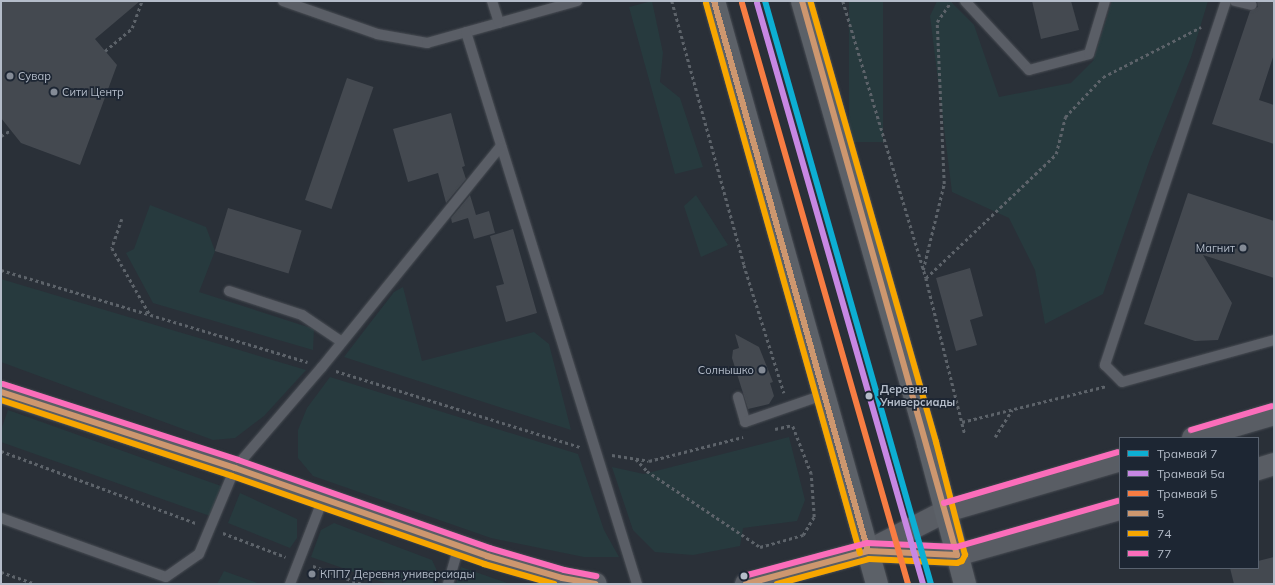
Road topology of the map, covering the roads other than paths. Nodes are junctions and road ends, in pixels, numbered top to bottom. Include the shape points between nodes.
1 (282, 1) edge
2 (492, 1) edge
3 (577, 1) edge
4 (714, 1) edge
5 (802, 1) edge
6 (965, 1) edge
7 (1105, 1) edge
8 (1226, 1) edge
9 (1235, 1) edge
10 (1252, 6) dead end
11 (499, 23) junction
12 (466, 32) junction
13 (501, 146) junction
14 (229, 291) dead end
15 (1274, 340) edge
16 (342, 342) junction
17 (1, 392) edge
18 (826, 394) junction
19 (738, 397) dead end
20 (1274, 414) edge
21 (1196, 437) edge
22 (1119, 460) edge
23 (1274, 464) edge
24 (235, 468) junction
25 (1259, 469) edge
26 (323, 499) junction
27 (1119, 509) edge
28 (946, 511) junction
29 (1, 518) edge
30 (459, 546) junction
31 (868, 551) junction
32 (957, 555) junction
33 (290, 584) edge
34 (448, 584) edge
35 (594, 584) edge
36 (637, 584) edge
37 (746, 584) edge
38 (877, 584) edge
39 (965, 584) edge

1 - 12 lane via 377,34 412,40 427,42
2 - 11 lane
3 - 11 lane
4 - 18 main road
5 - 28 main road
6 - 7 lane via 1029,70 1089,54
8 - 15 lane via 1105,365 1122,382
9 - 10 lane
11 - 12 lane
12 - 13 lane
13 - 16 lane
13 - 36 lane
14 - 16 lane via 302,315
16 - 24 lane
17 - 24 street
18 - 19 lane via 745,422
18 - 31 main road
20 - 21 street
22 - 28 street
23 - 25 street
24 - 26 street
24 - 29 lane via 199,554 166,577
26 - 30 street
26 - 33 lane
27 - 32 street
28 - 31 street
28 - 32 main road
30 - 34 lane
30 - 35 street via 562,578
31 - 32 street
31 - 37 street
31 - 38 main road
32 - 39 main road

